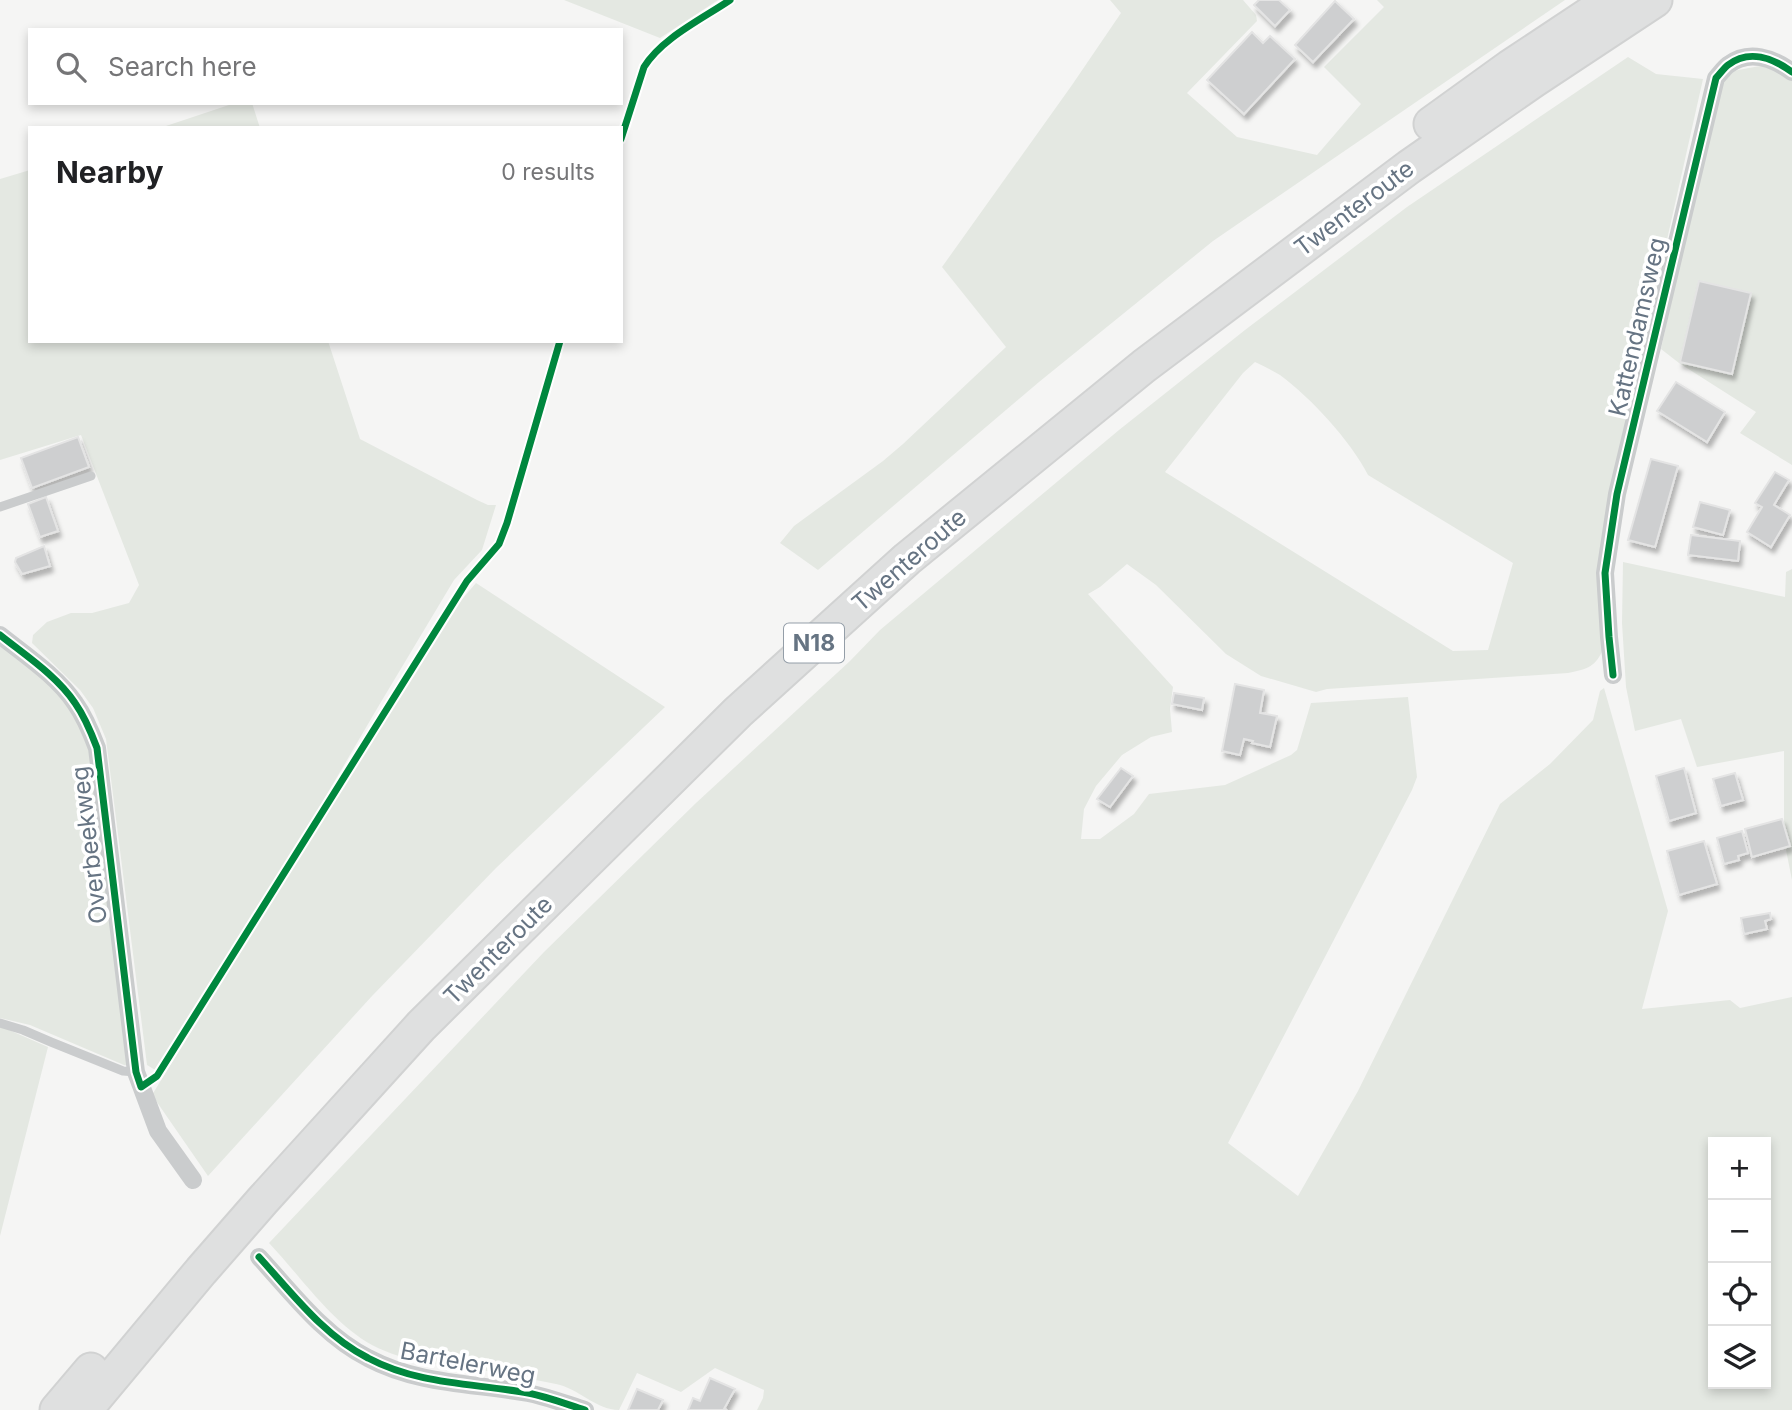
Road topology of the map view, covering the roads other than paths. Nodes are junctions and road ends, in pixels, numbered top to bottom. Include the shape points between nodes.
1 (1611, 0) edge
2 (1656, 0) edge
3 (1792, 72) edge
4 (91, 476) dead end
5 (0, 507) edge
6 (0, 635) edge
7 (1613, 675) dead end
8 (0, 1023) edge
9 (139, 1079) junction
10 (193, 1180) dead end
11 (259, 1257) dead end
12 (57, 1410) edge
13 (85, 1410) edge
14 (585, 1410) edge

1 - 12 highway, Twenteroute / N18 via 1404,143 1125,353 901,541 725,698 589,827 407,1013 248,1185
2 - 13 highway, Twenteroute / N18 via 1409,167 1144,366 897,568 738,712 421,1026 246,1220
3 - 7 street, Kattendamsweg via 1767,58 1742,57 1716,78 1617,495 1605,573
4 - 5 lane
6 - 9 street, Overbeekweg via 73,700 97,748
8 - 9 lane
9 - 10 street via 158,1131
11 - 14 street, Bartelerweg via 318,1322 345,1345 387,1368 445,1383 527,1393

